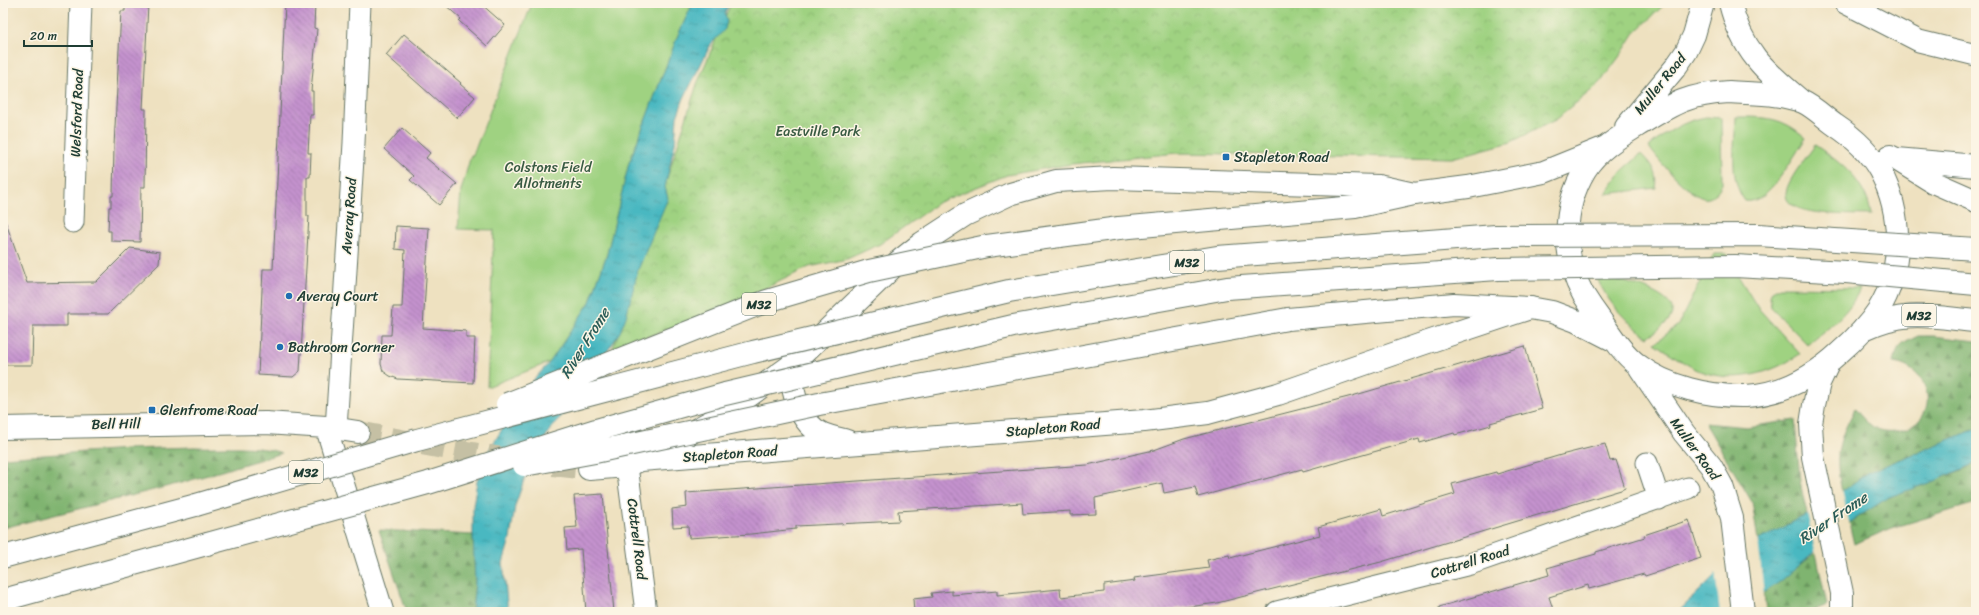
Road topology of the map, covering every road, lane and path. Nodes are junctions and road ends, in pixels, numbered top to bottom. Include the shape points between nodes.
1 (81, 3) edge
2 (360, 3) edge
3 (1702, 3) edge
4 (1730, 3) edge
5 (1845, 3) edge
6 (1976, 55) edge
7 (1804, 103) junction
8 (1854, 138) junction
9 (1611, 143) junction
10 (1896, 159) junction
11 (1976, 166) edge
12 (1414, 194) junction
13 (1976, 201) edge
14 (73, 222) dead end
15 (1976, 249) edge
16 (1976, 284) edge
17 (1530, 308) junction
18 (1976, 321) edge
19 (1864, 330) junction
20 (1615, 342) junction
21 (1830, 362) junction
22 (1638, 364) junction
23 (789, 367) junction
24 (3, 428) edge
25 (331, 428) junction
26 (358, 432) tunnel mouth
27 (417, 440) junction
28 (856, 444) junction
29 (634, 463) junction
30 (1648, 463) dead end
31 (588, 469) tunnel mouth
32 (428, 482) junction
33 (1688, 488) dead end
34 (1659, 499) junction
35 (3, 558) edge
36 (3, 600) edge
37 (1844, 606) edge
38 (383, 612) edge
39 (646, 612) edge
40 (1277, 612) edge
41 (1743, 612) edge

1 - 14 street, Welsford Road
2 - 25 street, Averay Road via 354,143
3 - 9 main road, Muller Road via 1694,35 1686,52
4 - 7 main road via 1737,27 1750,51 1767,73
5 - 6 street via 1920,41
7 - 8 main road
7 - 9 main road via 1768,95 1729,92 1698,95 1681,100
8 - 10 main road
8 - 19 main road via 1879,169 1894,208 1897,228 1896,255 1889,286 1880,308
9 - 12 main road via 1544,172 1468,187
9 - 20 main road via 1586,168 1574,190 1567,223 1567,242 1573,269 1583,293
10 - 11 main road
10 - 13 main road via 1933,182
12 - 23 main road via 1378,186 1113,178 1056,181 1010,194 965,215 922,243 898,262
12 - 27 main road, M32, bridge via 1355,207 1119,228 987,246 869,271 767,301
15 - 27 main road, M32, bridge via 1758,235 1496,236 1217,257 1009,292 754,352
16 - 32 main road, M32, bridge via 1846,272 1735,266 1498,270 1227,288 1013,326 733,392 596,430
17 - 20 main road, Stapleton Road via 1552,312 1576,321
17 - 28 main road, Stapleton Road via 1278,394 1208,413 1144,421
17 - 32 main road, M32, bridge via 1454,304 1288,319 819,404 595,452
18 - 19 main road, M32 via 1913,315 1882,321
19 - 21 main road
20 - 22 main road
21 - 22 main road via 1797,384 1770,393 1745,396 1707,393 1681,386
21 - 37 main road via 1818,384 1811,424 1816,479
22 - 41 main road, Muller Road via 1684,433 1716,474 1726,500 1735,541
23 - 28 main road via 793,390 802,414 811,425 822,434
23 - 29 main road via 721,416
24 - 25 main road, Bell Hill via 266,423
25 - 26 main road
25 - 38 street
27 - 35 main road, M32, bridge
28 - 29 main road, Stapleton Road
29 - 31 main road, Stapleton Road
29 - 39 street, Cottrell Road
30 - 34 street
32 - 36 main road, M32, bridge
33 - 34 street, Cottrell Road
34 - 40 street, Cottrell Road via 1470,564

